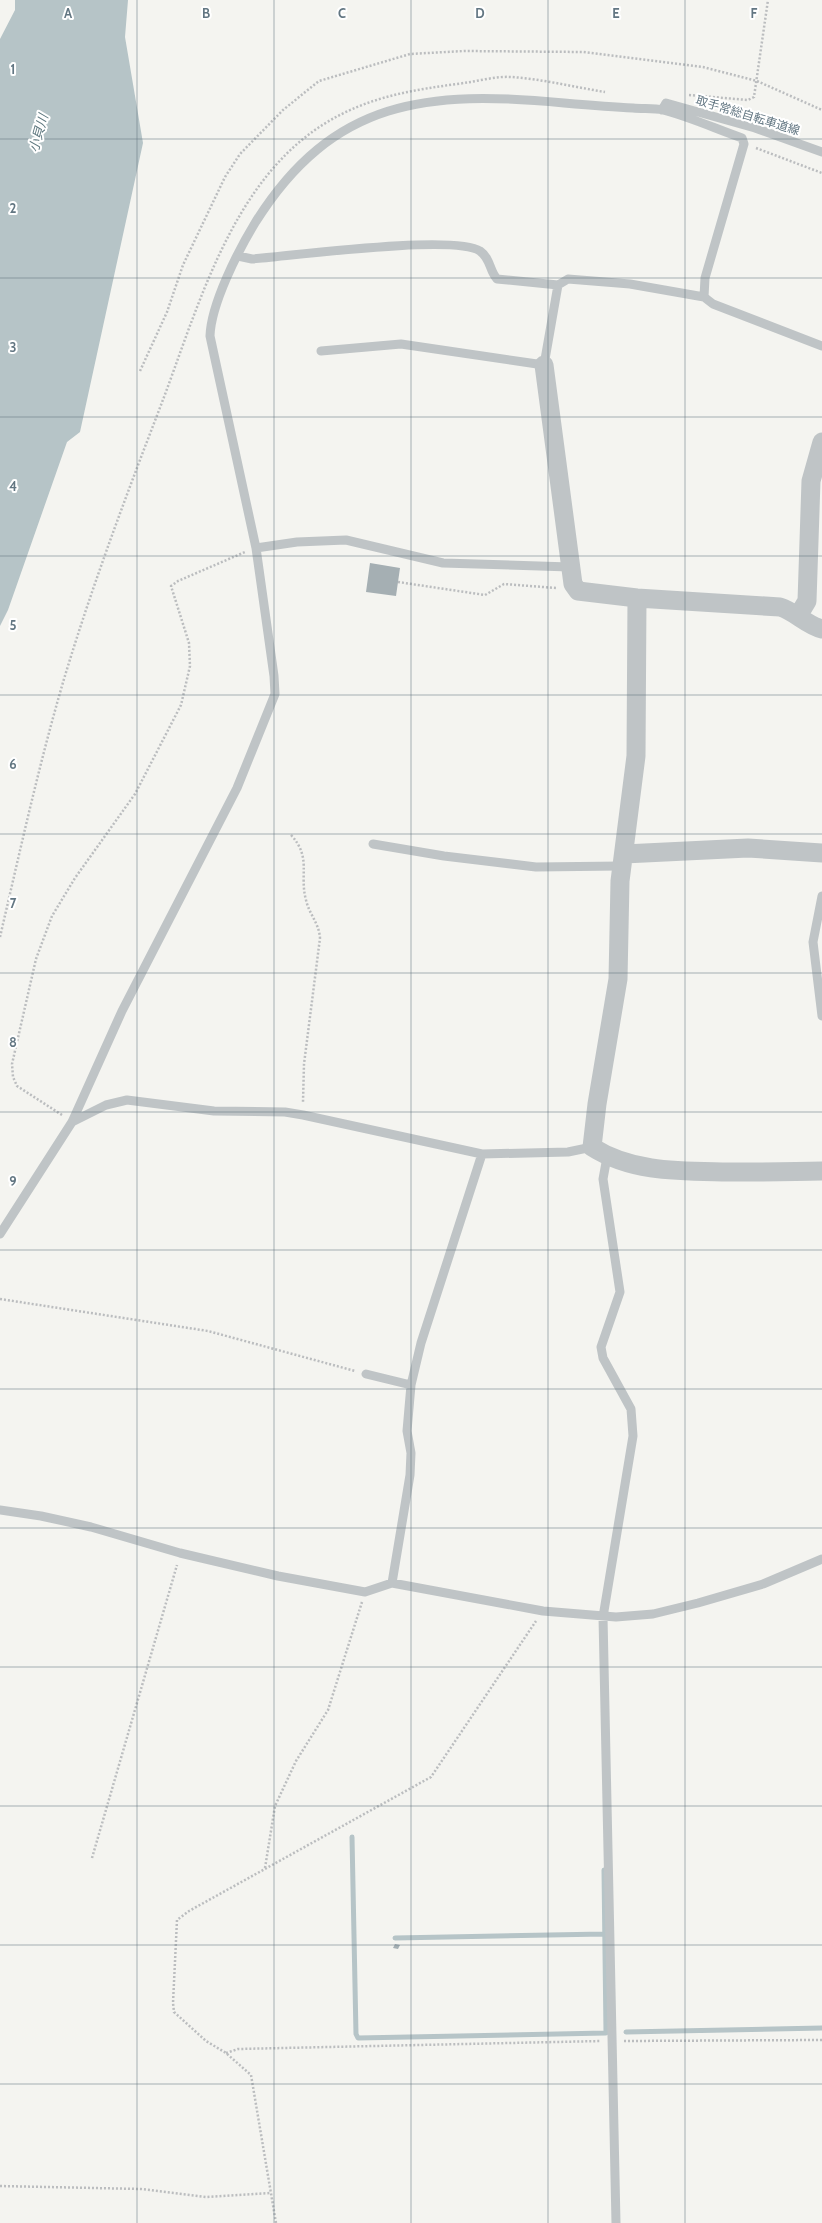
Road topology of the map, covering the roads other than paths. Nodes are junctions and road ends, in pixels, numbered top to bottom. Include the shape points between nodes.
1 (664, 106) junction
2 (822, 152) edge
3 (238, 256) junction
4 (558, 285) junction
5 (704, 297) junction
6 (822, 346) edge
7 (321, 351) dead end
8 (544, 365) junction
9 (822, 442) edge
10 (256, 548) junction
11 (570, 567) junction
12 (637, 598) junction
13 (798, 616) junction
14 (822, 629) edge
15 (373, 844) dead end
16 (822, 853) edge
17 (623, 860) junction
18 (822, 896) edge
19 (822, 1016) edge
20 (72, 1122) junction
21 (599, 1152) junction
22 (482, 1154) junction
23 (822, 1171) edge
24 (0, 1234) edge
25 (366, 1374) road end
26 (411, 1384) junction
27 (0, 1510) edge
28 (822, 1559) edge
29 (392, 1583) junction
30 (603, 1616) junction
31 (616, 2223) edge

1 - 2 lane, 取手常総自転車道線 via 755,128
1 - 3 lane via 505,97 432,100 373,116 320,145 305,160 262,213 244,241
1 - 5 lane via 742,138 744,144 705,278
3 - 4 lane via 252,259 429,244 459,245 471,247 487,257 497,279
3 - 10 lane via 210,322 210,336
4 - 5 lane via 568,279 630,284
4 - 8 lane
5 - 6 lane via 713,304
7 - 8 lane via 401,344
8 - 11 street
9 - 13 street via 811,481 807,601
10 - 11 lane via 297,542 346,540 443,563
10 - 20 lane via 275,694 237,788 122,1011
11 - 12 street via 573,584 578,591
12 - 13 street via 780,607 791,610
12 - 17 street via 636,756
13 - 14 street via 810,626
15 - 17 lane via 536,867
16 - 17 street via 748,848
17 - 21 street via 618,907 618,979 597,1104
18 - 19 lane via 813,942
20 - 22 lane via 106,1105 127,1100 214,1110 285,1112
20 - 24 lane
21 - 22 lane
21 - 23 street via 635,1166 679,1171
21 - 30 lane via 620,1292 601,1347 602,1358 631,1409 633,1436
22 - 26 lane via 421,1343
25 - 26 lane
26 - 29 lane via 407,1432 411,1453 410,1475
27 - 29 lane via 91,1527 180,1553 278,1576 365,1592
28 - 30 lane via 763,1584 698,1603 654,1614
29 - 30 lane via 543,1611
30 - 31 lane

